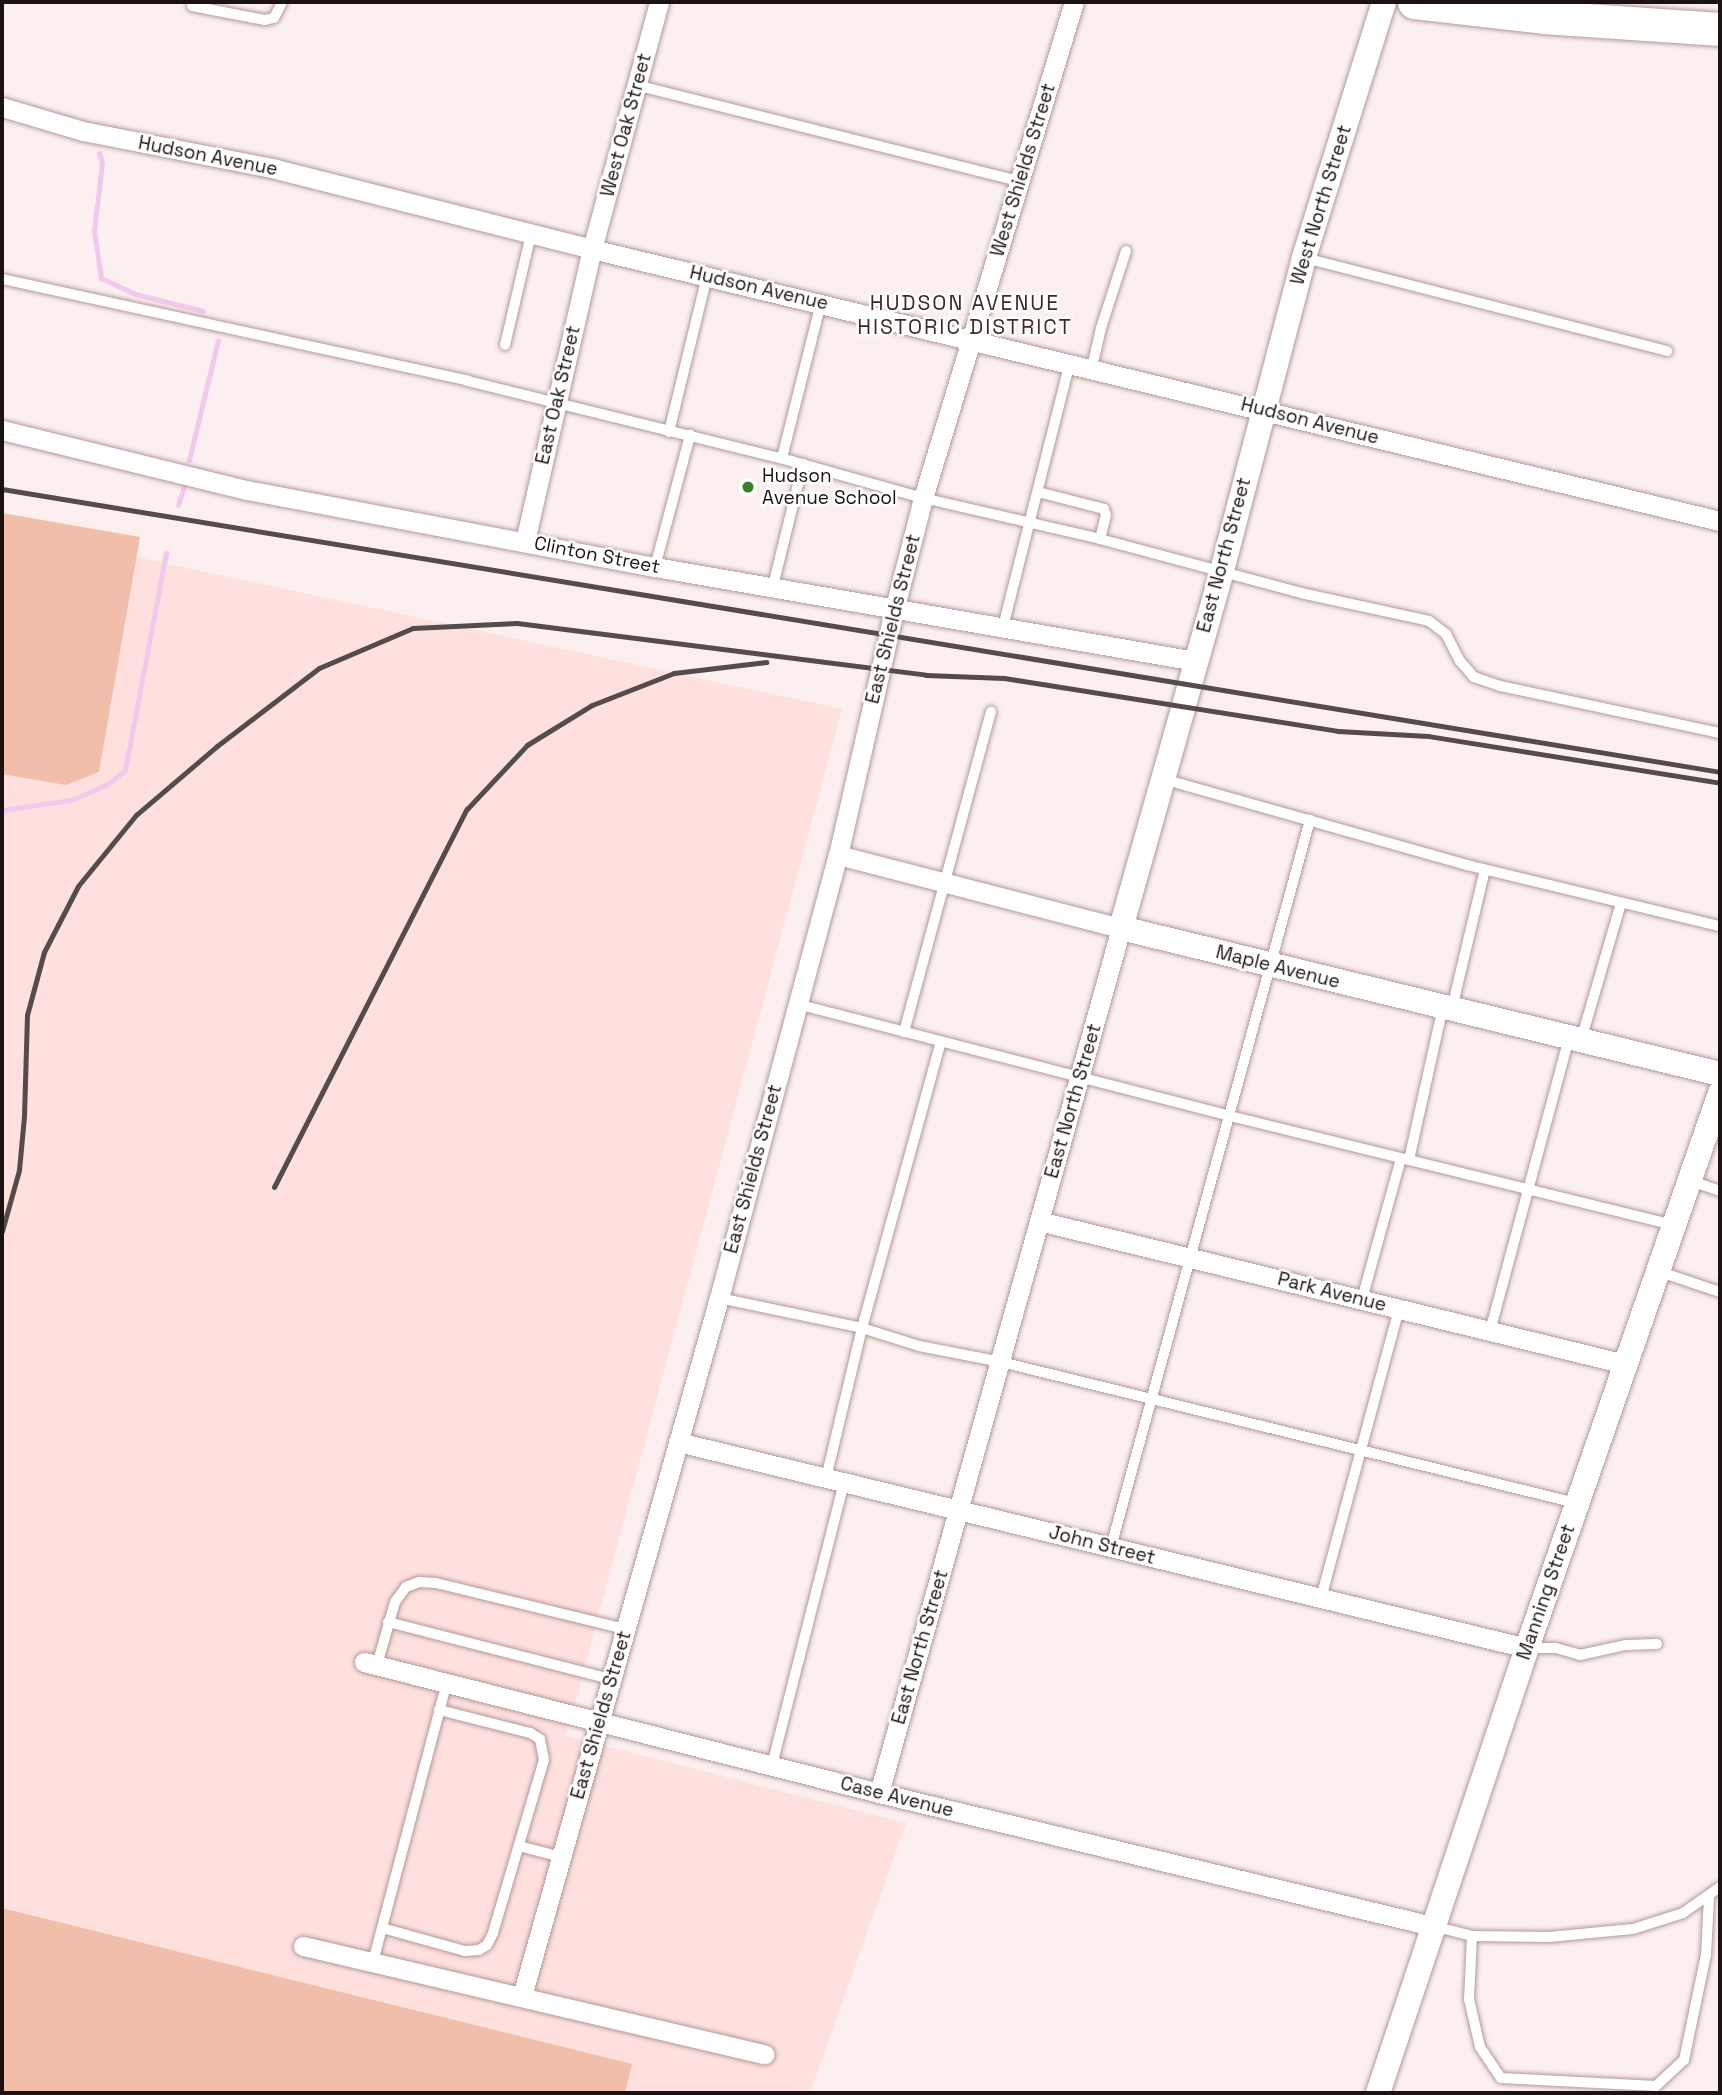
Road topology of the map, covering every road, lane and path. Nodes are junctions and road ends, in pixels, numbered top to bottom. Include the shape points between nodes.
1 (282, 2) edge
2 (659, 2) edge
3 (1074, 2) edge
4 (1384, 2) edge
5 (1414, 2) edge
6 (192, 6) dead end
7 (1546, 9) edge
8 (1720, 29) edge
9 (636, 85) junction
10 (2, 107) edge
11 (1019, 181) junction
12 (531, 234) junction
13 (592, 249) junction
14 (1126, 251) dead end
15 (1304, 258) junction
16 (707, 275) junction
17 (2, 279) edge
18 (821, 302) junction
19 (974, 339) junction
20 (505, 345) dead end
21 (1667, 351) dead end
22 (1071, 362) junction
23 (1092, 367) junction
24 (556, 405) junction
25 (1262, 409) junction
26 (2, 430) edge
27 (669, 432) junction
28 (690, 435) junction
29 (782, 458) junction
30 (803, 464) junction
31 (1038, 492) junction
32 (923, 498) junction
33 (1720, 521) edge
34 (1030, 524) junction
35 (1100, 539) junction
36 (526, 541) junction
37 (655, 567) junction
38 (1222, 571) junction
39 (773, 586) junction
40 (895, 607) junction
41 (1003, 626) junction
42 (1195, 661) junction
43 (991, 712) dead end
44 (1720, 733) edge
45 (1163, 779) junction
46 (1310, 820) junction
47 (838, 855) junction
48 (1485, 870) junction
49 (944, 883) junction
50 (1621, 902) junction
51 (1720, 926) edge
52 (1121, 928) junction
53 (1268, 964) junction
54 (797, 1004) junction
55 (1448, 1008) junction
56 (904, 1032) junction
57 (1575, 1039) junction
58 (941, 1042) junction
59 (1720, 1074) edge
60 (1080, 1076) junction
61 (1720, 1093) edge
62 (1230, 1116) junction
63 (1405, 1159) junction
64 (1689, 1180) junction
65 (1530, 1189) junction
66 (1720, 1191) edge
67 (1039, 1221) junction
68 (1673, 1224) junction
69 (1190, 1258) junction
70 (1658, 1271) junction
71 (1720, 1292) edge
72 (719, 1298) junction
73 (1362, 1300) junction
74 (1399, 1309) junction
75 (862, 1328) junction
76 (1490, 1331) junction
77 (1001, 1362) junction
78 (1625, 1364) junction
79 (1152, 1401) junction
80 (678, 1443) junction
81 (1363, 1452) junction
82 (835, 1480) junction
83 (1578, 1504) junction
84 (959, 1510) junction
85 (1111, 1547) junction
86 (1321, 1598) junction
87 (388, 1622) junction
88 (625, 1629) junction
89 (1657, 1644) dead end
90 (1527, 1648) junction
91 (370, 1663) joint
92 (611, 1679) junction
93 (447, 1682) junction
94 (439, 1710) junction
95 (599, 1720) junction
96 (772, 1765) junction
97 (879, 1793) junction
98 (519, 1846) junction
99 (561, 1857) junction
100 (1720, 1887) edge
101 (1709, 1898) junction
102 (1432, 1926) junction
103 (382, 1928) junction
104 (1472, 1936) junction
105 (303, 1946) dead end
106 (373, 1962) junction
107 (522, 1996) junction
108 (765, 2054) dead end
109 (1378, 2093) edge

1 - 6 lane via 279,12 265,20
2 - 9 street, West Oak Street
3 - 11 street, West Shields Street
4 - 15 street, West North Street
5 - 7 highway
7 - 8 highway
9 - 11 lane
9 - 13 street, West Oak Street
10 - 12 street, Hudson Avenue via 83,131 276,169
11 - 19 street, West Shields Street
12 - 13 street, Hudson Avenue
12 - 20 lane
13 - 16 street, Hudson Avenue
13 - 24 street, East Oak Street
14 - 23 lane
15 - 21 lane
15 - 25 street, West North Street
16 - 18 street, Hudson Avenue
16 - 27 lane
17 - 24 lane via 415,369
18 - 19 street, Hudson Avenue
18 - 29 lane
19 - 22 street, Hudson Avenue
19 - 32 street, East Shields Street
22 - 23 street, Hudson Avenue
22 - 31 lane
23 - 25 street, Hudson Avenue
24 - 27 lane
24 - 36 street, East Oak Street
25 - 33 street, Hudson Avenue
25 - 38 street, East North Street
26 - 36 street, Clinton Street via 247,490
27 - 28 lane
28 - 29 lane
28 - 37 lane
29 - 30 lane
30 - 32 lane
30 - 39 lane
31 - 34 lane
31 - 35 lane via 1104,509
32 - 34 lane
32 - 40 street, East Shields Street
34 - 35 lane
34 - 41 lane
35 - 38 lane
36 - 37 street, Clinton Street
37 - 39 street, Clinton Street
38 - 42 street, East North Street
38 - 44 lane via 1429,621 1446,634 1474,677 1500,686
39 - 40 street, Clinton Street
40 - 41 street, Clinton Street
40 - 47 street, East Shields Street
41 - 42 street, Clinton Street
42 - 45 street, East North Street
43 - 49 lane
45 - 46 lane
45 - 52 street, East North Street
46 - 48 lane
46 - 53 lane
47 - 49 street, Maple Avenue
47 - 54 street, East Shields Street
48 - 50 lane
48 - 55 lane
49 - 52 street, Maple Avenue
49 - 56 lane
50 - 51 lane
50 - 57 lane
52 - 53 street, Maple Avenue
52 - 60 street, East North Street
53 - 55 street, Maple Avenue
53 - 62 lane
54 - 56 lane
54 - 72 street, East Shields Street
55 - 57 street, Maple Avenue
55 - 63 lane
56 - 58 lane
57 - 59 street, Maple Avenue
57 - 65 lane
58 - 60 lane
58 - 75 lane
60 - 62 lane
60 - 67 street, East North Street
61 - 64 street, Manning Street
62 - 63 lane
62 - 69 lane
63 - 65 lane
63 - 73 lane
64 - 66 lane
64 - 68 street, Manning Street
65 - 68 lane
65 - 76 lane
67 - 69 street, Park Avenue
67 - 77 street, East North Street
68 - 70 street, Manning Street
69 - 73 street, Park Avenue
69 - 79 lane
70 - 71 lane
70 - 78 street, Manning Street
72 - 75 lane
72 - 80 street, East Shields Street
73 - 74 street, Park Avenue
74 - 76 street, Park Avenue
74 - 81 lane
75 - 77 lane via 919,1346
75 - 82 lane
76 - 78 street, Park Avenue
77 - 79 lane
77 - 84 street, East North Street
78 - 83 street, Manning Street
79 - 81 lane
79 - 85 lane
80 - 82 street, John Street
80 - 88 street, East Shields Street
81 - 83 lane
81 - 86 lane
82 - 84 street, John Street
82 - 96 lane
83 - 90 street, Manning Street
84 - 85 street, John Street
84 - 97 street, East North Street
85 - 86 street, John Street
86 - 90 street, John Street
87 - 88 lane via 406,1587 419,1582
87 - 91 lane
87 - 92 lane
88 - 92 street, East Shields Street
89 - 90 lane via 1580,1654
90 - 102 street, Manning Street
91 - 93 street, Case Avenue
92 - 95 street, East Shields Street
93 - 94 lane
93 - 95 street, Case Avenue
94 - 98 lane via 540,1740 544,1760
94 - 103 lane
95 - 96 street, Case Avenue
95 - 99 street, East Shields Street
96 - 97 street, Case Avenue
97 - 102 street, Case Avenue
98 - 99 lane
98 - 103 lane via 494,1933 479,1950 465,1951
99 - 107 street, East Shields Street
100 - 101 lane
101 - 104 lane via 1683,1913 1633,1929 1549,1937
101 - 104 lane via 1706,1955 1684,2060 1656,2085 1501,2078 1480,2047 1469,1999
102 - 104 lane
102 - 109 street, Manning Street
103 - 106 lane
105 - 106 street
106 - 107 street
107 - 108 street

